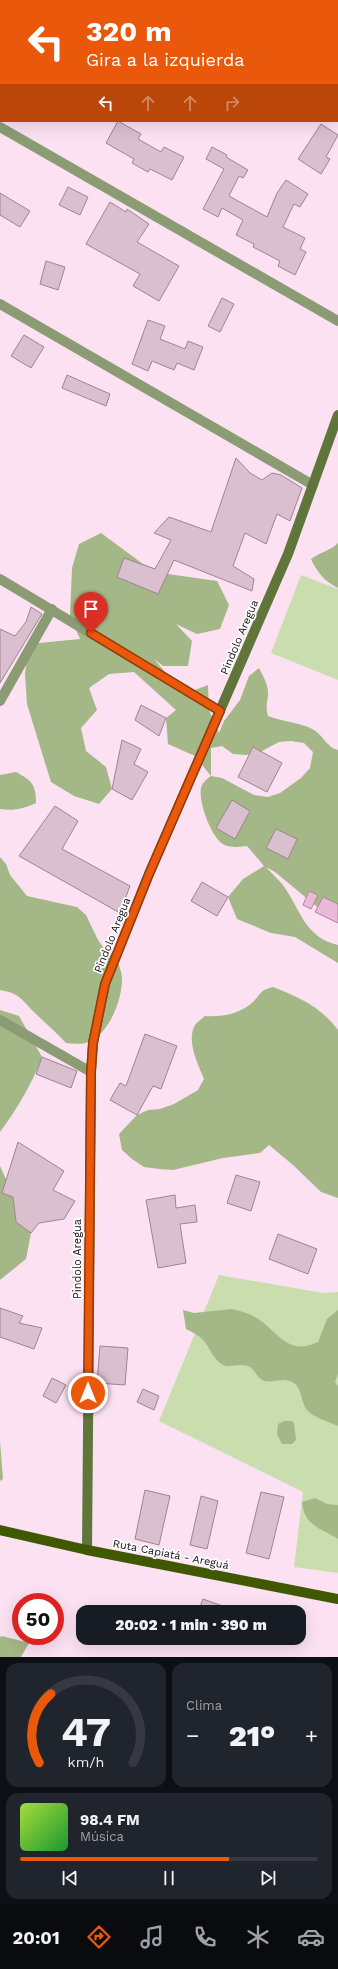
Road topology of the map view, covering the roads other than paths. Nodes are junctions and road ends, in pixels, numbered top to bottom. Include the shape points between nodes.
1 (0, 127) edge
2 (0, 304) edge
3 (338, 321) edge
4 (338, 415) edge
5 (313, 485) junction
6 (0, 579) edge
7 (52, 609) junction
8 (0, 701) edge
9 (220, 711) junction
10 (0, 1020) edge
11 (91, 1072) junction
12 (0, 1530) edge
13 (87, 1550) junction
14 (338, 1599) edge

1 - 3 street
2 - 5 street
4 - 5 main road, Pindolo Aregua
5 - 9 main road, Pindolo Aregua via 288,554
6 - 7 street
7 - 8 street
7 - 9 street
9 - 11 main road, Pindolo Aregua via 149,874 105,984 93,1043
10 - 11 street
11 - 13 main road, Pindolo Aregua
12 - 13 main road, Ruta Capiatá - Areguá
13 - 14 main road, Ruta Capiatá - Areguá

